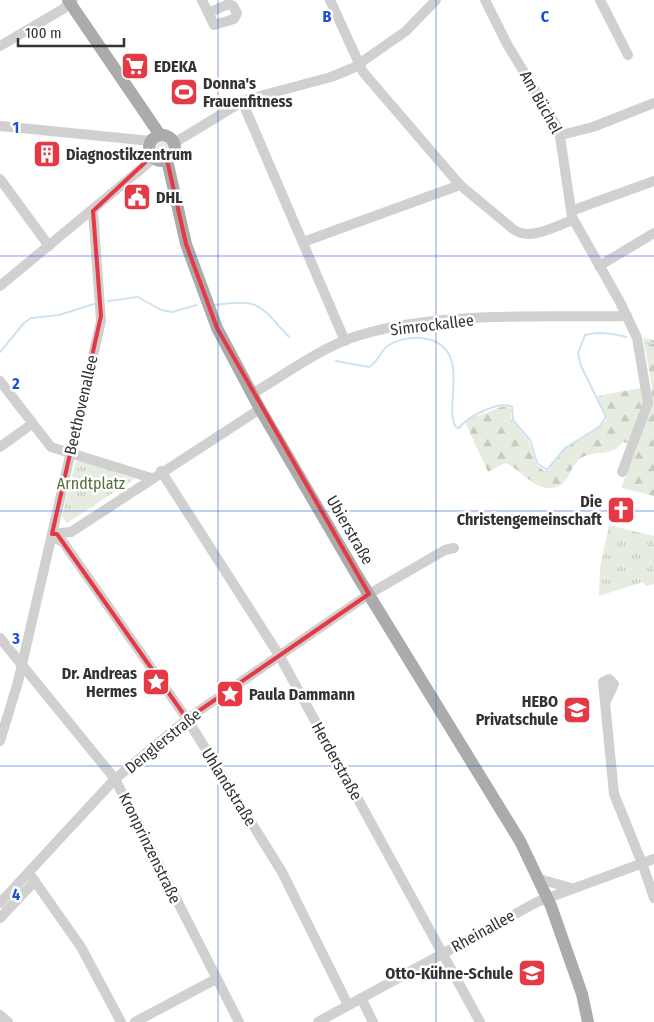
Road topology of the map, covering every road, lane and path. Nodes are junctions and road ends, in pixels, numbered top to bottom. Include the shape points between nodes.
1 (202, 0) edge
2 (330, 0) edge
3 (436, 0) edge
4 (485, 0) edge
5 (600, 0) edge
6 (70, 1) edge
7 (208, 13) dead end
8 (0, 46) edge
9 (628, 55) dead end
10 (360, 64) junction
11 (242, 101) junction
12 (654, 103) edge
13 (0, 126) edge
14 (561, 135) junction
15 (156, 138) junction
16 (174, 143) junction
17 (152, 156) junction
18 (168, 160) junction
19 (0, 179) edge
20 (654, 181) edge
21 (460, 184) junction
22 (93, 212) junction
23 (572, 216) junction
24 (654, 233) edge
25 (303, 242) junction
26 (49, 246) junction
27 (599, 266) junction
28 (0, 286) edge
29 (627, 316) junction
30 (345, 341) junction
31 (0, 381) edge
32 (252, 394) junction
33 (260, 409) junction
34 (32, 424) junction
35 (0, 447) edge
36 (71, 452) junction
37 (161, 472) junction
38 (622, 472) dead end
39 (151, 478) junction
40 (52, 535) junction
41 (65, 538) junction
42 (454, 548) dead end
43 (369, 594) junction
44 (0, 638) edge
45 (279, 655) junction
46 (21, 665) junction
47 (605, 703) dead end
48 (187, 720) junction
49 (0, 741) edge
50 (115, 779) junction
51 (654, 858) edge
52 (642, 863) junction
53 (32, 877) junction
54 (539, 879) junction
55 (572, 888) junction
56 (548, 898) junction
57 (654, 898) edge
58 (0, 903) edge
59 (0, 918) edge
60 (444, 953) junction
61 (216, 979) junction
62 (361, 998) junction
63 (348, 1006) junction
64 (0, 1015) edge
65 (8, 1022) edge
66 (122, 1022) edge
67 (135, 1022) edge
68 (239, 1022) edge
69 (318, 1022) edge
70 (373, 1022) edge
71 (480, 1022) edge
72 (588, 1022) edge

1 - 7 street
2 - 10 street
3 - 10 street via 406,31
4 - 14 street, Am Büchel
5 - 9 street
6 - 8 street via 63,9
6 - 15 main road
10 - 11 street via 341,73
10 - 21 street via 365,74
11 - 16 street
11 - 25 street
12 - 14 street via 584,130
13 - 15 street
14 - 23 street, Am Büchel
15 - 16 main road via 168,136
15 - 17 main road via 149,149
16 - 18 main road via 175,151
17 - 18 main road via 159,161
17 - 22 street
18 - 32 main road, Ubierstraße via 180,223 194,272 217,328
19 - 26 street
20 - 23 street
21 - 23 street via 522,234 534,233
21 - 25 street
22 - 26 street
22 - 36 street, Beethovenallee via 101,316
23 - 27 street, Am Büchel
24 - 27 street
25 - 30 street
26 - 28 street
27 - 29 street, Am Büchel
29 - 30 street, Simrockallee via 438,322 376,332
29 - 38 street, Am Büchel via 640,351 648,403
30 - 32 street, Simrockallee
31 - 34 street
32 - 33 main road, Ubierstraße
33 - 37 street
33 - 43 main road, Ubierstraße
34 - 35 street
34 - 36 street via 51,447
36 - 39 street
36 - 40 street, Beethovenallee
37 - 39 street
37 - 45 street, Herderstraße
39 - 41 street
40 - 41 street, Uhlandstraße
40 - 46 street, Beethovenallee
41 - 48 street, Uhlandstraße
42 - 43 street, Denglerstraße via 445,550
43 - 45 street, Denglerstraße
43 - 54 main road, Ubierstraße via 512,826
44 - 46 street, Kronprinzenstraße
45 - 48 street, Denglerstraße
45 - 60 street, Herderstraße
46 - 49 street, Beethovenallee
46 - 50 street, Kronprinzenstraße
47 - 52 street via 614,794
48 - 50 street, Denglerstraße
48 - 63 street, Uhlandstraße via 286,878
50 - 53 street, Denglerstraße
50 - 61 street, Kronprinzenstraße
51 - 52 street, Rheinallee
52 - 55 street, Rheinallee
52 - 57 street
53 - 58 street, Denglerstraße
53 - 59 street, Denglerstraße
53 - 66 street via 81,947
54 - 55 street
54 - 56 main road, Ubierstraße
55 - 56 street, Rheinallee
56 - 60 street, Rheinallee
56 - 72 main road, Ubierstraße via 582,994
60 - 62 street, Rheinallee
60 - 71 street, Herderstraße
61 - 67 street
61 - 68 street, Kronprinzenstraße
62 - 63 street, Rheinallee
62 - 70 street
63 - 69 street, Rheinallee
64 - 65 street

